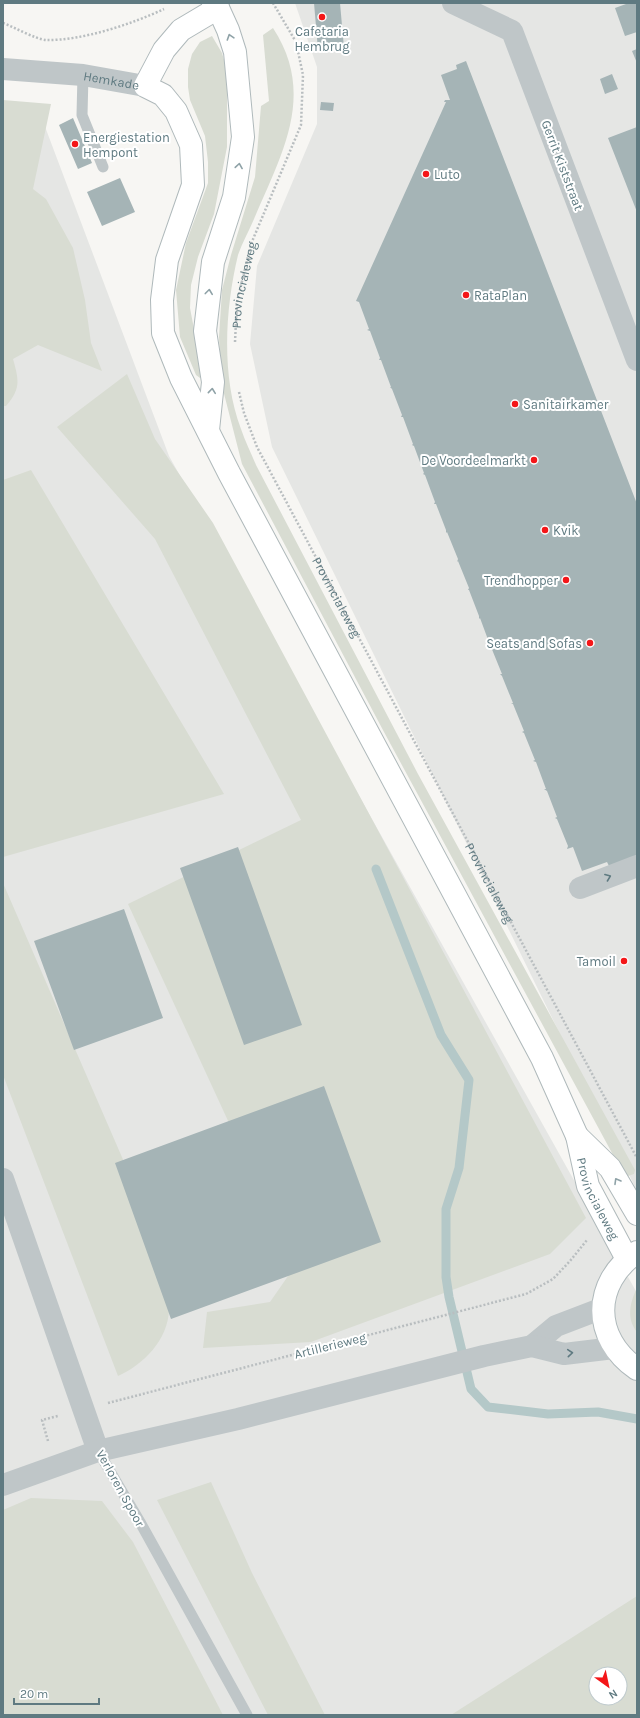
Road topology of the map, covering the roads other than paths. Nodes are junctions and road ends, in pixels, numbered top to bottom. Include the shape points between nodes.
1 (453, 3) edge
2 (220, 5) edge
3 (3, 69) edge
4 (83, 75) junction
5 (145, 86) junction
6 (103, 167) dead end
7 (637, 360) edge
8 (208, 430) junction
9 (637, 866) edge
10 (580, 888) dead end
11 (577, 1136) junction
12 (3, 1179) edge
13 (637, 1214) edge
14 (632, 1255) edge
15 (603, 1308) junction
16 (532, 1346) junction
17 (614, 1348) junction
18 (637, 1369) edge
19 (98, 1451) junction
20 (3, 1485) edge
21 (247, 1715) edge

1 - 7 street, Gerrit Kiststraat via 512,31
2 - 5 main road, Hemkade via 181,30 164,50
8 -> 2 main road via 213,382 205,331 212,270 234,197 243,137 235,52
3 - 4 street, Hemkade
4 - 5 street, Hemkade
4 - 6 lane via 82,115
5 - 8 main road, Provincialeweg via 163,95 176,110 191,145 193,185 167,260 162,300 163,332 181,378
8 - 11 main road, Provincialeweg via 538,1051
10 -> 9 street
13 -> 11 main road, Provincialeweg via 610,1168
11 - 14 main road, Provincialeweg via 588,1186 606,1221
12 - 19 street, Verloren Spoor
14 - 15 main road via 614,1273 606,1290
15 - 16 street via 556,1326
15 - 17 main road via 605,1329
16 -> 17 street via 564,1354
16 - 19 street
17 - 18 main road
19 - 20 street
19 - 21 lane, Verloren Spoor

